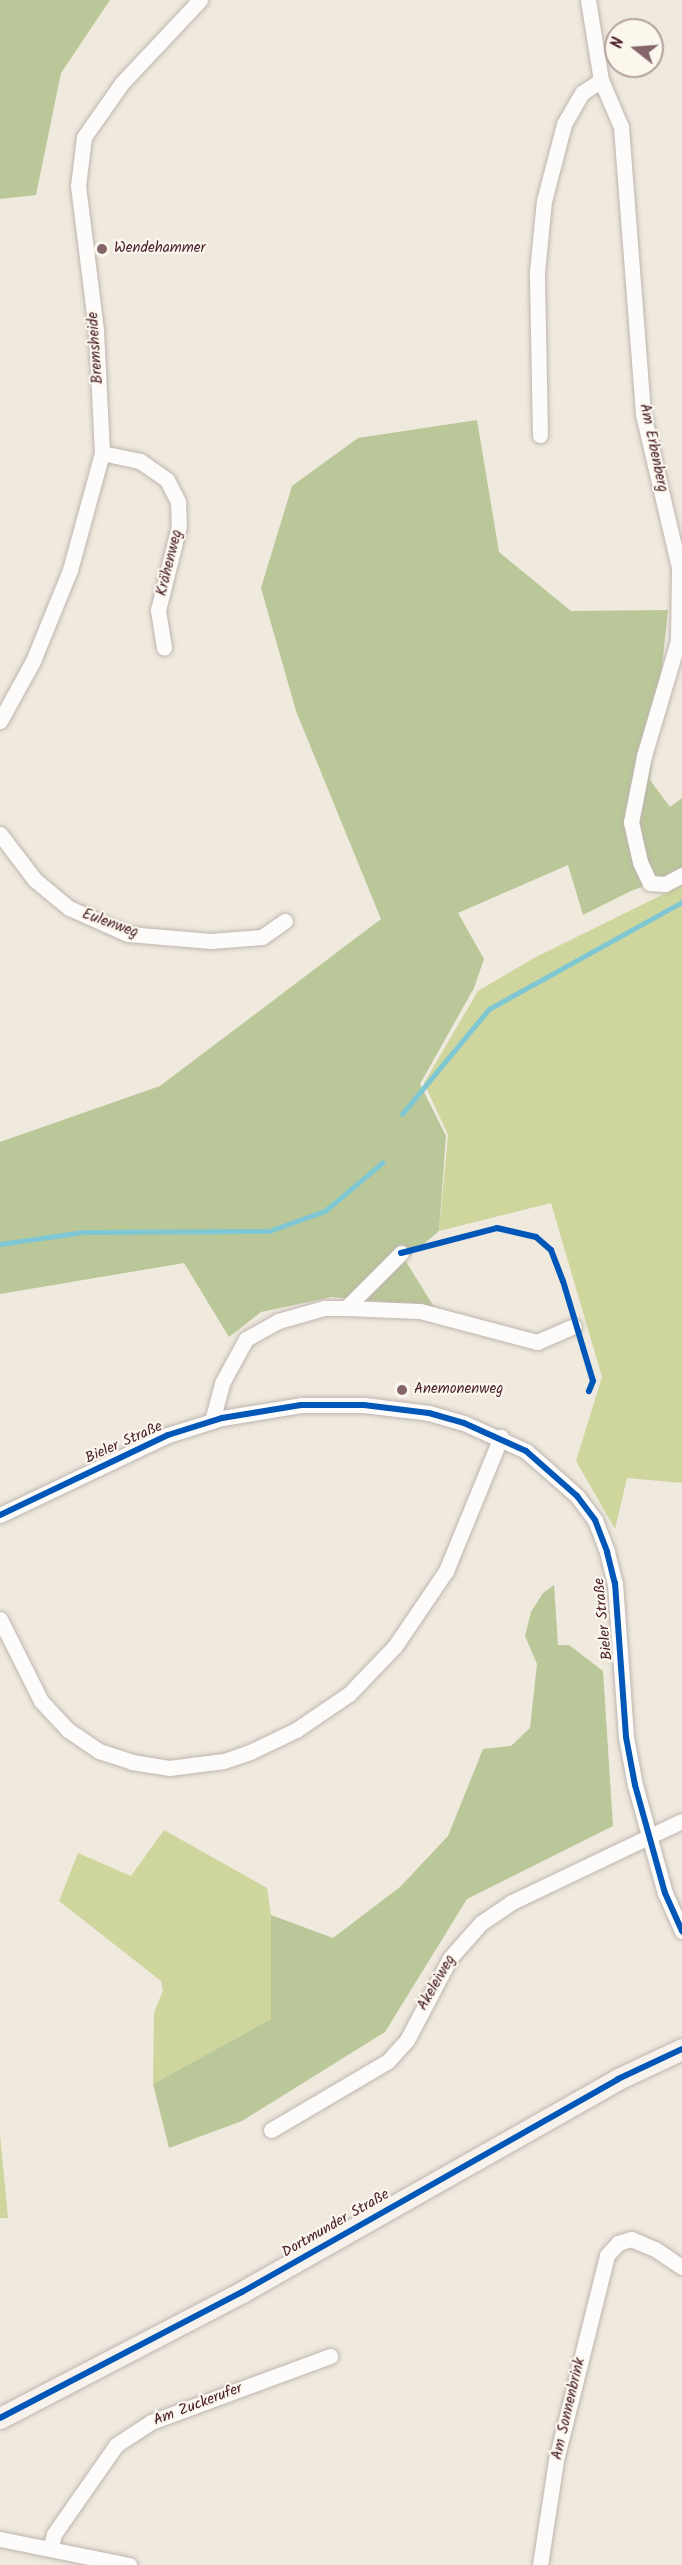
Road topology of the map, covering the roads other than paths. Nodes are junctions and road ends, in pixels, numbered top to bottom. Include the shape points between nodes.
1 (200, 0) edge
2 (588, 0) edge
3 (601, 80) junction
4 (540, 435) dead end
5 (102, 453) junction
6 (164, 648) dead end
7 (0, 721) edge
8 (0, 834) edge
9 (682, 875) edge
10 (285, 921) dead end
11 (401, 1253) dead end
12 (346, 1308) junction
13 (574, 1326) dead end
14 (212, 1421) junction
15 (501, 1437) junction
16 (0, 1515) edge
17 (0, 1619) edge
18 (682, 1821) edge
19 (647, 1838) junction
20 (682, 1931) edge
21 (682, 2049) edge
22 (271, 2130) dead end
23 (682, 2267) edge
24 (330, 2356) dead end
25 (0, 2418) edge
26 (0, 2539) edge
27 (51, 2546) junction
28 (129, 2565) edge
29 (540, 2565) edge

1 - 5 street, Bremsheide via 122,83 84,137 78,186 96,330
2 - 3 street, Am Erbenberg
3 - 4 street via 582,93 564,124 544,201 537,272
3 - 9 street, Am Erbenberg via 621,127 643,414 652,462 672,524 681,603 669,681 644,756 631,822 639,862 650,883 665,884
5 - 6 street, Krähenweg via 140,461 167,480 178,502 180,526 158,610
5 - 7 street, Bremsheide via 70,570 33,661
8 - 10 street, Eulenweg via 35,880 69,908 128,934 211,941 262,938
11 - 12 street
12 - 13 street via 420,1311 537,1342
12 - 14 street via 324,1308 278,1321 246,1339 222,1383
14 - 15 street, Bieler Straße via 301,1406 364,1405 429,1413
14 - 16 street, Bieler Straße via 124,1454
15 - 17 street via 446,1571 395,1646 349,1694 296,1730 250,1752 224,1761 169,1768 99,1751 68,1730 41,1701
15 - 19 street, Bieler Straße via 543,1462 568,1485 595,1520 607,1552 615,1583 626,1737
18 - 19 street, Akeleiweg
19 - 20 street, Bieler Straße
19 - 22 street, Akeleiweg via 512,1902 481,1923 450,1958 407,2040 388,2061
21 - 25 main road, Dortmunder Straße via 618,2079 242,2292
23 - 29 street, Am Sonnenbrink via 656,2249 631,2239 618,2243 607,2255 556,2460
24 - 27 street, Am Zuckerufer via 151,2422 116,2445 54,2534
26 - 27 street
27 - 28 street

